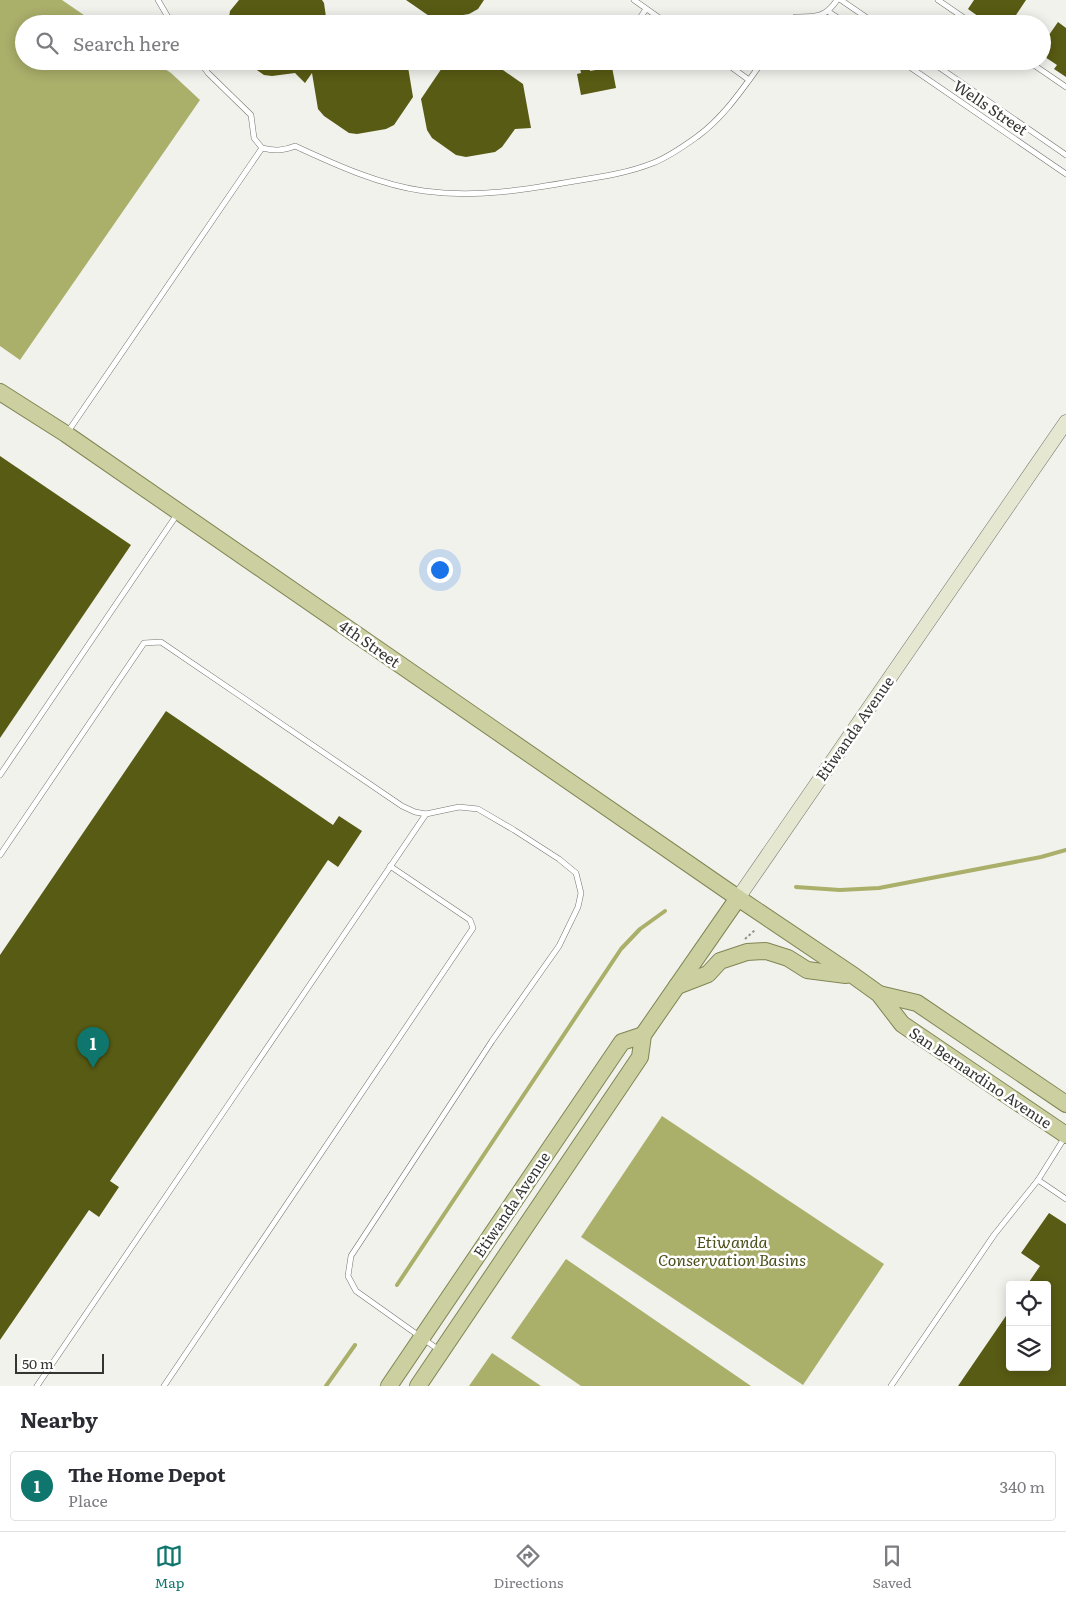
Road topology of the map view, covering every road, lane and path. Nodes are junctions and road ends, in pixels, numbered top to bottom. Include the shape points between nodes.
1 (158, 0) edge
2 (634, 0) edge
3 (837, 0) edge
4 (841, 0) edge
5 (938, 0) edge
6 (646, 9) junction
7 (829, 12) junction
8 (167, 15) edge
9 (642, 15) edge
10 (655, 15) edge
11 (818, 15) edge
12 (834, 15) edge
13 (863, 15) edge
14 (960, 15) edge
15 (206, 70) edge
16 (735, 70) edge
17 (756, 70) edge
18 (914, 70) edge
19 (943, 70) edge
20 (1041, 70) edge
21 (749, 80) junction
22 (1066, 87) edge
23 (262, 148) junction
24 (1066, 155) edge
25 (1066, 174) edge
26 (0, 392) edge
27 (1066, 422) edge
28 (66, 434) junction
29 (179, 512) junction
30 (0, 775) edge
31 (426, 814) junction
32 (0, 855) edge
33 (390, 866) junction
34 (738, 898) junction
35 (754, 930) dead end
36 (745, 943) dead end
37 (854, 976) junction
38 (677, 986) junction
39 (878, 994) junction
40 (643, 1035) junction
41 (1066, 1104) edge
42 (1066, 1135) edge
43 (1038, 1180) junction
44 (1066, 1198) edge
45 (422, 1338) junction
46 (441, 1352) junction
47 (37, 1386) edge
48 (164, 1386) edge
49 (389, 1386) edge
50 (418, 1386) edge
51 (891, 1386) edge

1 - 8 lane
2 - 6 lane
3 - 7 lane
4 - 13 lane
5 - 14 lane
6 - 9 lane
6 - 10 lane
7 - 11 lane
7 - 12 lane
15 - 23 lane via 251,115 254,138
16 - 21 lane
17 - 21 lane
18 - 25 lane, Wells Street
19 - 24 lane, Wells Street
20 - 22 lane
21 - 23 lane via 734,102 700,134 654,163 529,190 490,194 423,191 360,174 296,146 273,151
23 - 28 lane
26 - 28 main road, 4th Street
27 - 34 main road, Etiwanda Avenue
28 - 29 main road, 4th Street
29 - 30 lane
29 - 34 main road, 4th Street
31 - 32 lane via 402,806 161,642 144,642
31 - 33 lane
31 - 45 lane via 459,807 478,809 559,859 576,873 581,893 578,907 559,946 486,1050 351,1256 348,1276 356,1291
33 - 47 lane
33 - 48 lane via 470,920 473,928
34 - 37 main road, San Bernardino Avenue
34 - 38 main road, Etiwanda Avenue
35 - 36 path via 745,938
37 - 38 main road via 807,970 788,958 766,951 747,952 720,961 708,974
37 - 39 main road, San Bernardino Avenue
38 - 40 main road, Etiwanda Avenue
39 - 41 main road, San Bernardino Avenue via 917,1003
39 - 42 main road, San Bernardino Avenue via 902,1024
40 - 45 main road, Etiwanda Avenue via 622,1042
40 - 46 main road, Etiwanda Avenue via 640,1057
42 - 43 lane
43 - 44 lane
43 - 51 lane via 994,1235
45 - 46 lane
45 - 49 main road, Etiwanda Avenue
46 - 50 main road, Etiwanda Avenue

